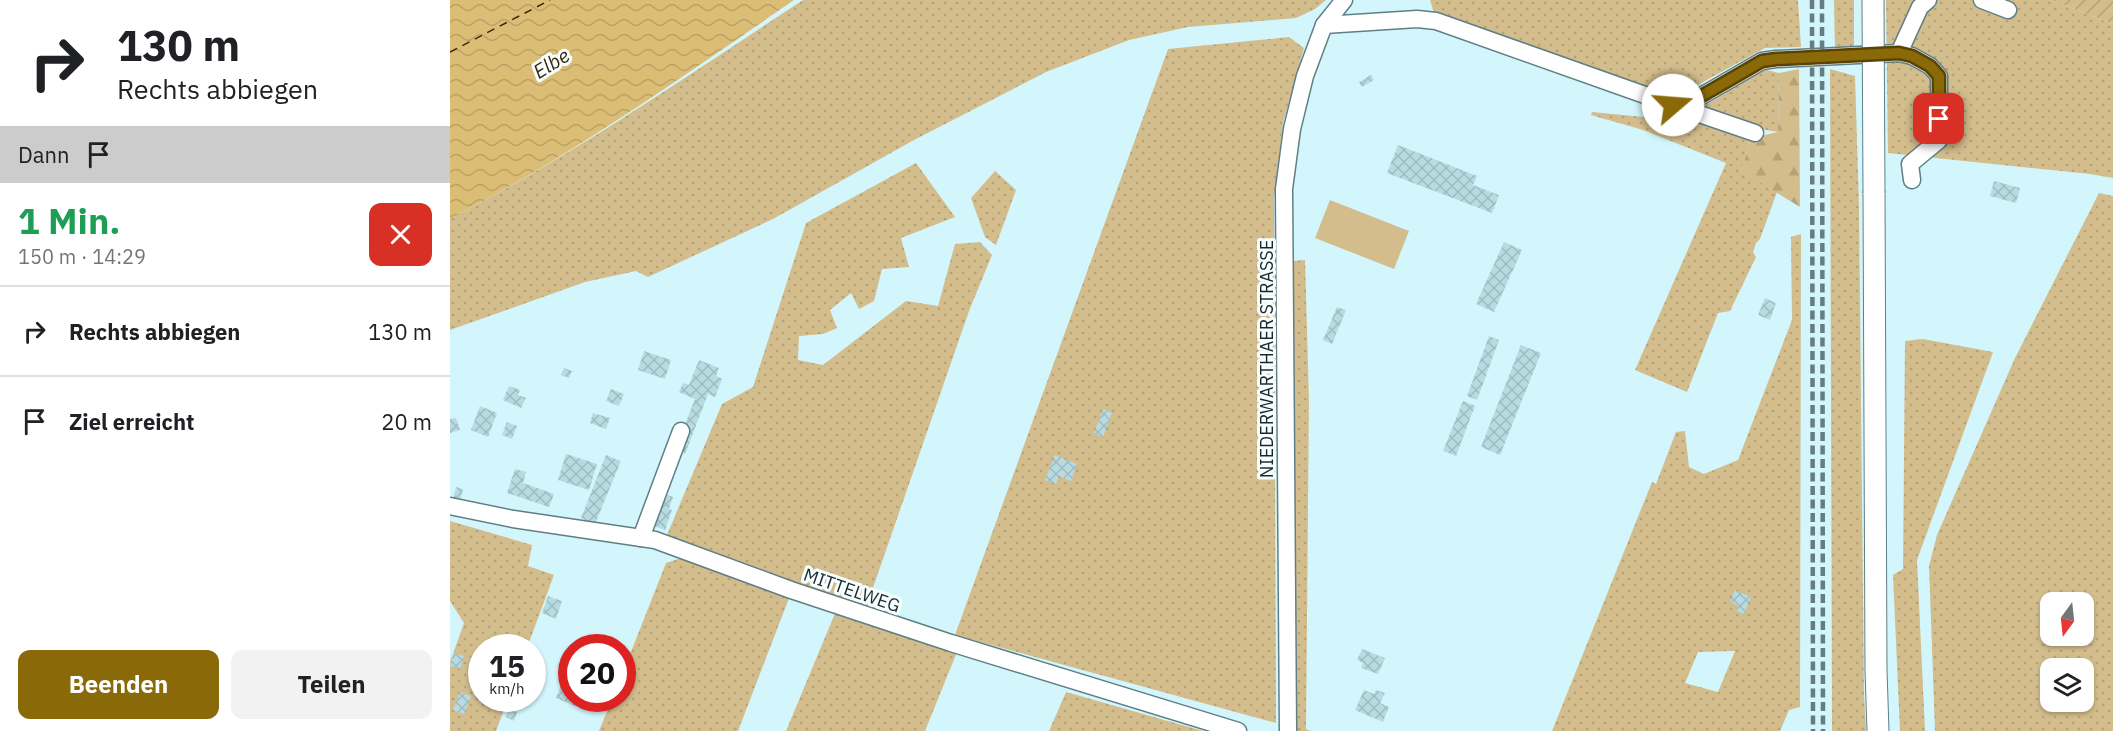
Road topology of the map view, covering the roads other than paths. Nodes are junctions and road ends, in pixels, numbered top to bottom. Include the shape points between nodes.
1 (1344, 0) edge
2 (1873, 0) edge
3 (1929, 0) edge
4 (1982, 0) edge
5 (2008, 10) dead end
6 (1324, 26) junction
7 (1899, 53) junction
8 (1673, 105) junction
9 (1755, 133) dead end
10 (1912, 180) dead end
11 (681, 431) dead end
12 (450, 506) edge
13 (641, 538) junction
14 (1238, 731) edge
15 (1288, 731) edge
16 (1878, 731) edge

1 - 6 street, NIEDERWARTHAER STRASSE
2 - 16 main road, bridge
3 - 7 street via 1920,7
4 - 5 street
6 - 8 street via 1436,21
6 - 15 street, NIEDERWARTHAER STRASSE via 1295,112 1284,189
7 - 8 street via 1762,61 1698,98
7 - 10 street via 1930,66 1939,76 1939,140 1910,164
8 - 9 street
11 - 13 street
12 - 13 street, MITTELWEG
13 - 14 street, MITTELWEG via 951,644

